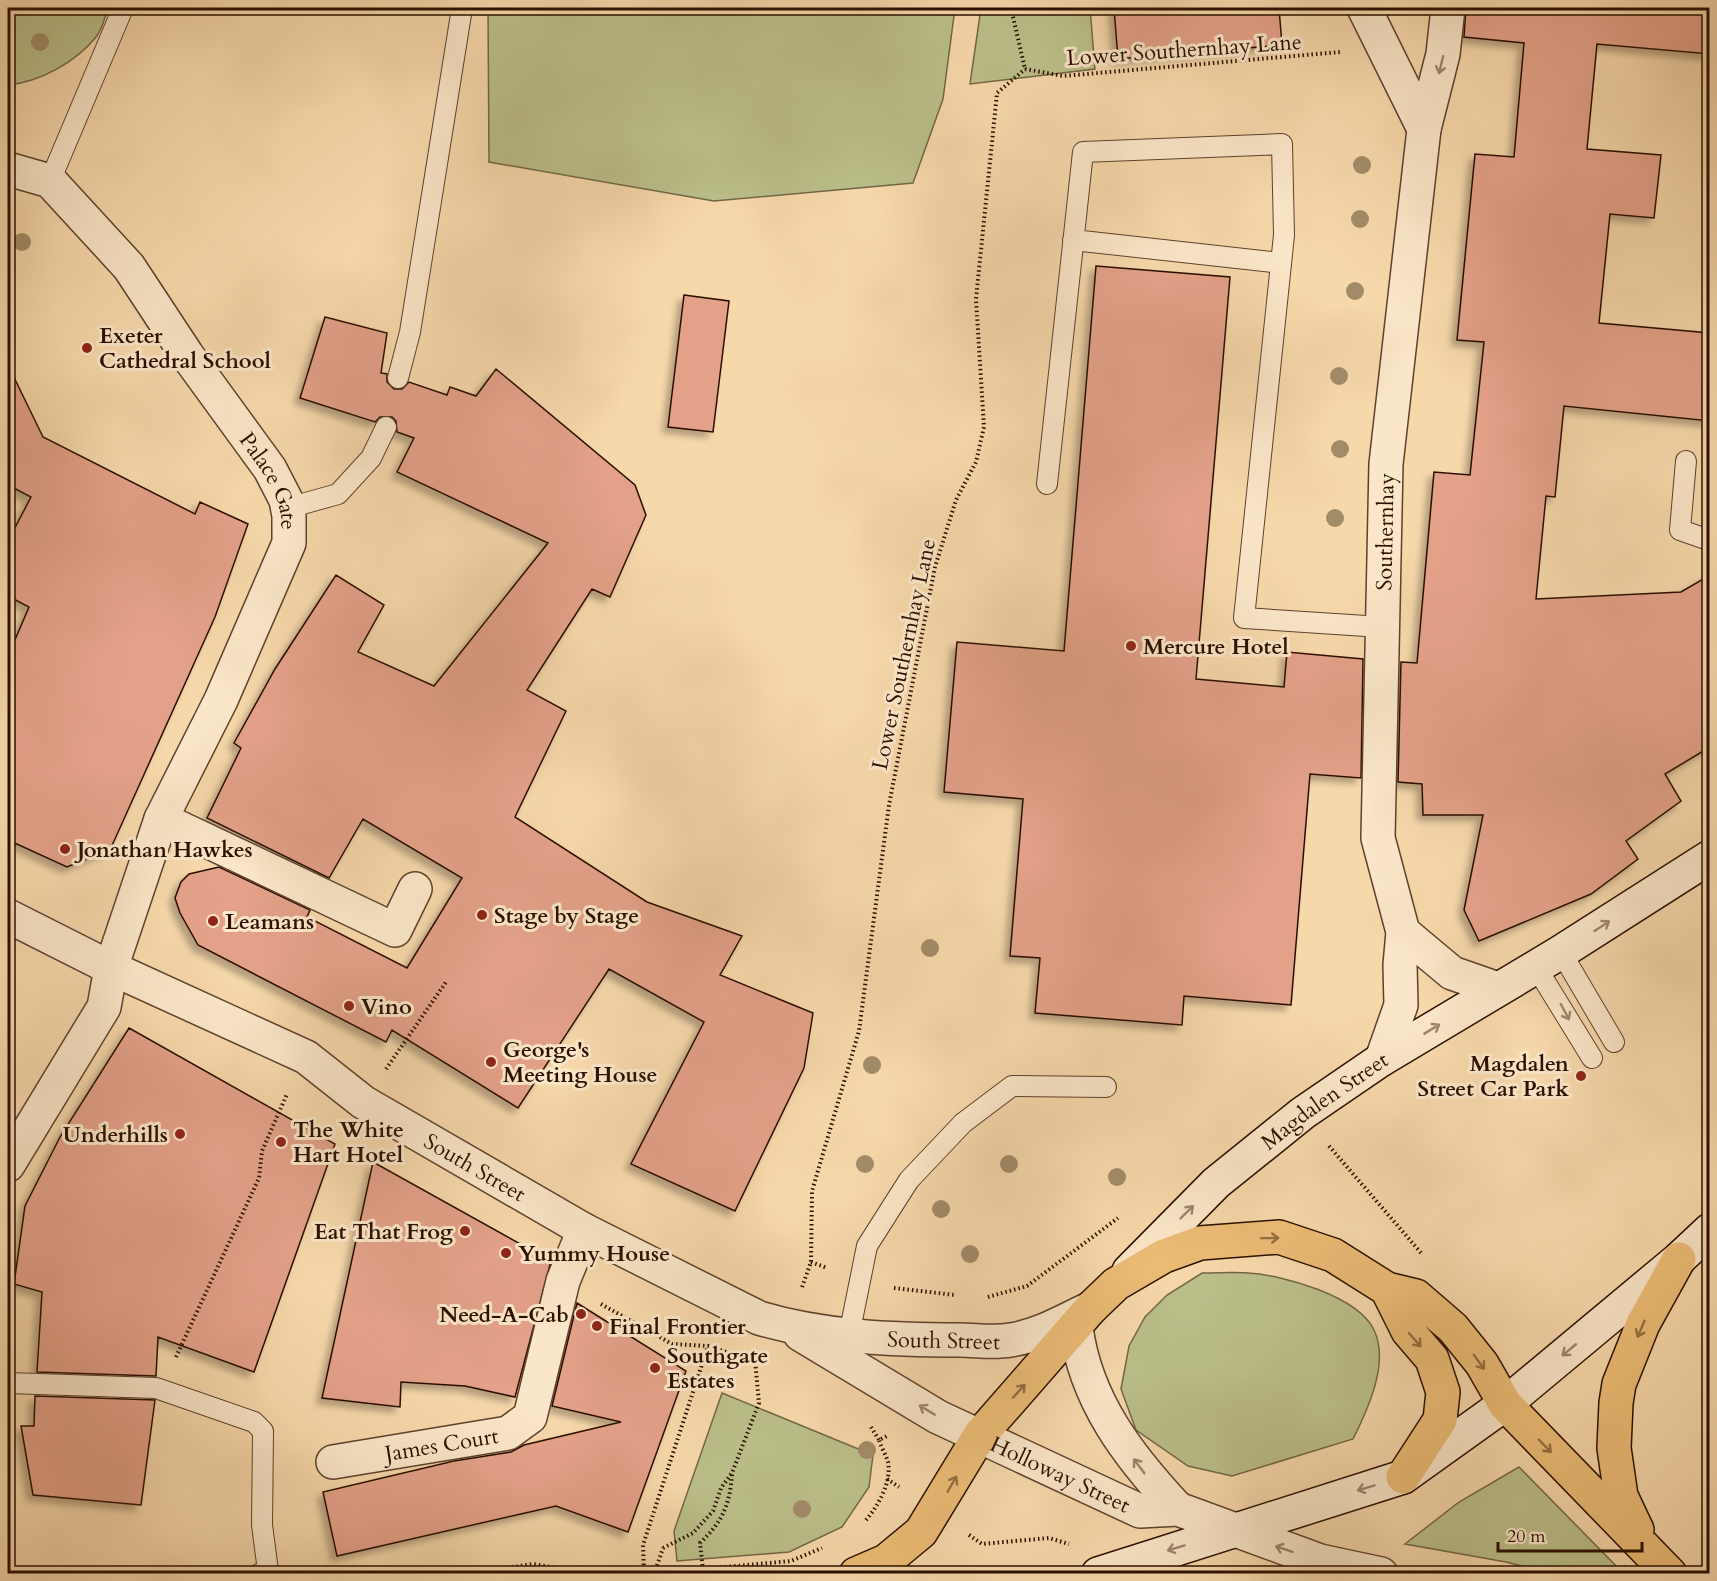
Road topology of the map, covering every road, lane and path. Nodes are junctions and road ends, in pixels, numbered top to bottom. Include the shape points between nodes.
1 (123, 8) edge
2 (462, 8) edge
3 (1011, 8) edge
4 (1364, 8) edge
5 (1448, 8) edge
6 (1382, 44) junction
7 (1025, 69) junction
8 (1424, 129) junction
9 (8, 169) edge
10 (50, 181) junction
11 (1073, 240) junction
12 (1281, 263) junction
13 (398, 378) dead end
14 (386, 427) dead end
15 (1686, 461) dead end
16 (1047, 484) dead end
17 (288, 508) junction
18 (1710, 537) edge
19 (1381, 627) junction
20 (161, 819) junction
21 (1710, 857) edge
22 (415, 889) dead end
23 (8, 916) edge
24 (1403, 932) junction
25 (1549, 960) junction
26 (111, 968) junction
27 (446, 982) dead end
28 (1498, 989) junction
29 (1614, 1042) dead end
30 (306, 1057) junction
31 (1592, 1058) dead end
32 (1382, 1059) junction
33 (1106, 1087) dead end
34 (363, 1102) junction
35 (8, 1165) edge
36 (584, 1230) junction
37 (1710, 1230) edge
38 (1679, 1259) junction
39 (811, 1262) junction
40 (860, 1281) junction
41 (1116, 1284) junction
42 (1387, 1289) junction
43 (961, 1296) dead end
44 (1084, 1318) junction
45 (773, 1322) junction
46 (849, 1335) junction
47 (708, 1346) dead end
48 (8, 1383) edge
49 (1505, 1404) junction
50 (205, 1405) junction
51 (938, 1417) junction
52 (980, 1434) junction
53 (333, 1462) dead end
54 (732, 1473) junction
55 (1403, 1477) junction
56 (887, 1479) junction
57 (1178, 1509) junction
58 (929, 1521) junction
59 (860, 1527) dead end
60 (1232, 1531) junction
61 (826, 1547) dead end
62 (1646, 1550) junction
63 (703, 1570) junction
64 (1109, 1570) edge
65 (259, 1574) edge
66 (463, 1574) edge
67 (594, 1574) edge
68 (644, 1574) edge
69 (649, 1574) edge
70 (654, 1574) edge
71 (856, 1574) edge
72 (1381, 1574) edge
73 (1670, 1574) edge

1 - 10 lane
2 - 13 lane via 410,332
3 - 7 path
4 - 6 street
5 -> 8 street, Southernhay via 1443,54
6 - 7 path, Lower Southernhay Lane via 1330,54 1063,76
6 - 8 street
7 - 39 path, Lower Southernhay Lane via 997,93 976,299 984,427 976,462 956,500 935,567 889,805 859,1031 812,1191
8 - 19 street, Southernhay via 1386,464
9 - 10 street
10 - 17 street, Palace Gate via 129,267 270,469
11 - 12 lane
11 - 12 lane via 1083,152 1282,144
11 - 16 lane
12 - 19 lane via 1244,618
14 - 17 lane via 370,458 338,494
15 - 18 lane via 1680,530
17 - 20 street, Palace Gate via 289,543 221,700
19 - 24 street, Southernhay via 1378,838
20 - 22 street via 395,930
20 - 26 street, Palace Gate
25 -> 21 street, Magdalen Street
23 - 26 street, South Street
24 - 28 street via 1452,973
24 - 32 street, Southernhay via 1401,1005
25 - 28 street, Magdalen Street
25 - 29 lane
25 -> 31 lane
26 - 30 street, South Street
26 - 35 street, Palace Gate via 104,1007
27 - 34 path
32 -> 28 street, Magdalen Street
30 - 34 street, South Street
30 - 50 path via 262,1151 259,1178 231,1243 175,1359
41 -> 32 street, Magdalen Street via 1216,1183 1303,1113
33 - 40 lane via 1012,1086 963,1123 909,1180 867,1246
34 - 36 street, South Street
36 - 45 street, South Street
36 - 53 street, James Court via 563,1281 530,1417 508,1433
37 - 38 street
38 -> 49 street
38 -> 62 main road via 1642,1324 1619,1384 1616,1403 1614,1448 1621,1496
39 - 40 path
39 - 45 path, Lower Southernhay Lane
40 - 43 path
40 - 46 lane
41 -> 42 main road via 1164,1256 1200,1243 1279,1238 1333,1255
41 - 44 main road, Magdalen Street
42 -> 49 main road via 1416,1296 1453,1328 1482,1364
42 -> 55 main road via 1408,1331 1432,1359 1443,1392 1440,1420
44 - 46 street, South Street via 1007,1341
52 -> 44 main road, Magdalen Street
57 -> 44 street via 1146,1475 1103,1412 1080,1354
45 - 46 street, South Street
51 -> 45 street, South Street
45 - 54 path, Lower Southernhay Lane via 755,1361 759,1403
47 - 68 path via 643,1545
48 - 50 lane via 156,1388
49 - 55 street
49 -> 62 main road
50 - 65 lane via 254,1422 263,1431 262,1525 268,1570
51 - 52 street, South Street
51 - 56 path via 879,1440 888,1463
52 - 57 street, Holloway Street via 1043,1468 1140,1511
58 -> 52 main road, Magdalen Street
54 - 63 path via 731,1492 718,1526 700,1543
54 - 70 path, bridge via 721,1488 713,1511 693,1533 663,1548
55 -> 60 street
56 - 58 path
56 - 59 path via 877,1507
57 - 60 street, Holloway Street
58 - 64 path via 982,1544 1049,1538 1087,1550
58 - 71 main road via 886,1561
60 -> 64 street
72 -> 60 street, Holloway Street via 1320,1561
61 - 63 path via 791,1561
62 - 73 main road
63 - 69 path
66 - 67 path via 533,1564

